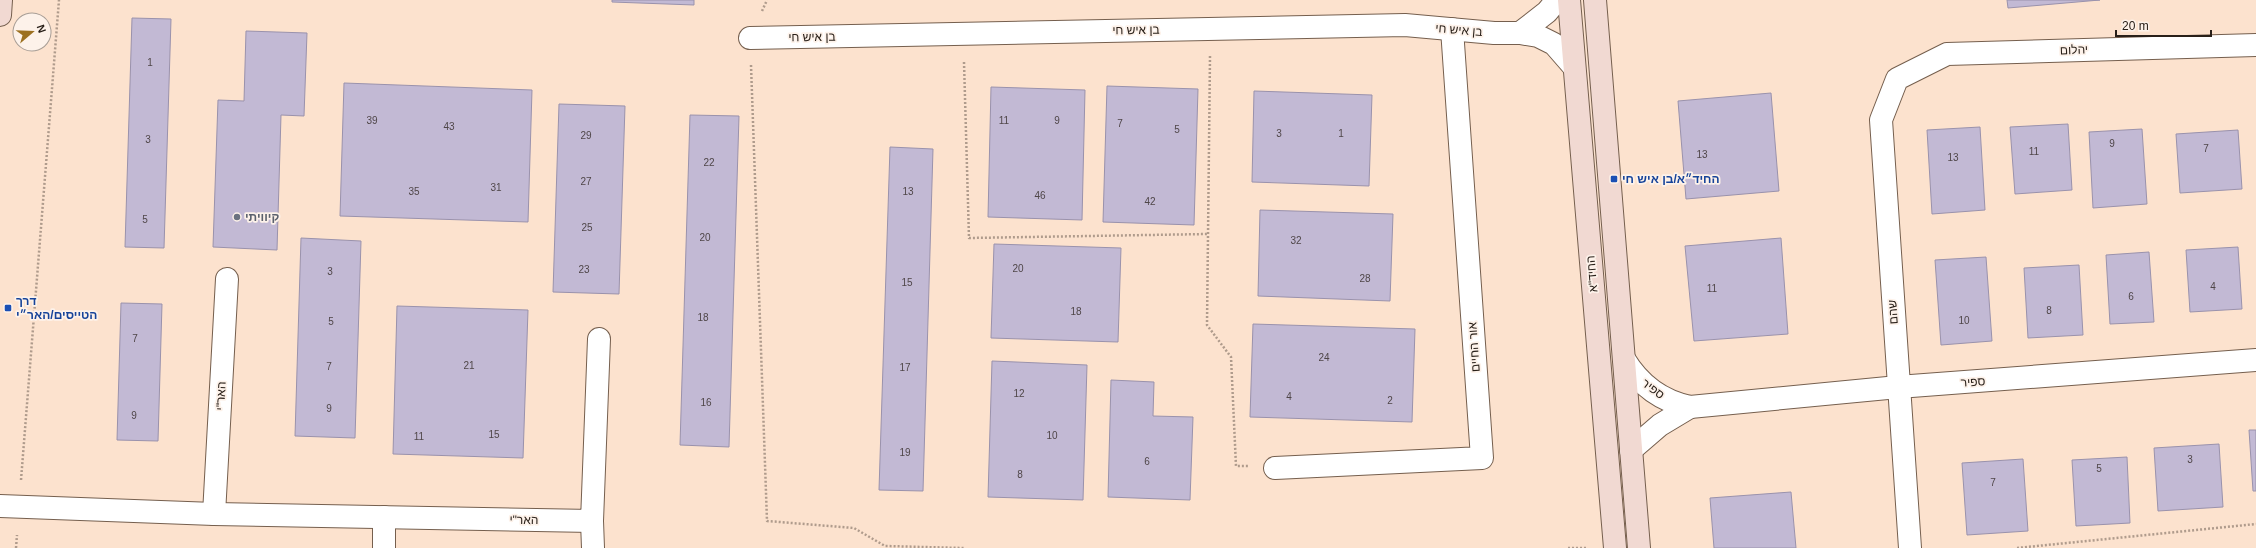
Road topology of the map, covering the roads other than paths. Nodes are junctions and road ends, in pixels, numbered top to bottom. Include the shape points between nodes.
1 (1, 0) edge
2 (1557, 0) edge
3 (1568, 0) edge
4 (1595, 0) edge
5 (0, 15) edge
6 (1452, 29) junction
7 (1520, 33) junction
8 (750, 38) road end
9 (2256, 45) edge
10 (1574, 67) junction
11 (1897, 78) joint
12 (227, 279) dead end
13 (599, 339) dead end
14 (1624, 359) junction
15 (2256, 360) edge
16 (1898, 387) junction
17 (1690, 407) junction
18 (1631, 450) junction
19 (1274, 468) road end
20 (10, 506) edge
21 (214, 514) junction
22 (384, 517) junction
23 (592, 521) junction
24 (384, 548) edge
25 (593, 548) edge
26 (1615, 548) edge
27 (1639, 548) edge
28 (1910, 548) edge

1 - 5 street
2 - 7 street via 1547,12
3 - 10 street, החיד"א
4 - 14 street, החיד"א
6 - 7 street, בן איש חי
6 - 8 street, בן איש חי via 1404,25
6 - 19 street, אור החיים via 1482,458
7 - 10 street, בן איש חי via 1538,36 1554,44
9 - 11 street, יהלום via 1947,54
10 - 26 street, החיד"א
11 - 16 street, שהם via 1881,120
12 - 21 street, האר"י
13 - 23 street
14 - 17 street, ספיר via 1650,390 1676,404
14 - 18 street, החיד"א
15 - 16 street, ספיר
16 - 17 street, ספיר
16 - 28 street, שהם
17 - 18 street, ספיר via 1660,425
18 - 27 street, החיד"א
20 - 21 street, האר"י
21 - 22 street, האר"י
22 - 23 street, האר"י
22 - 24 street
23 - 25 street

